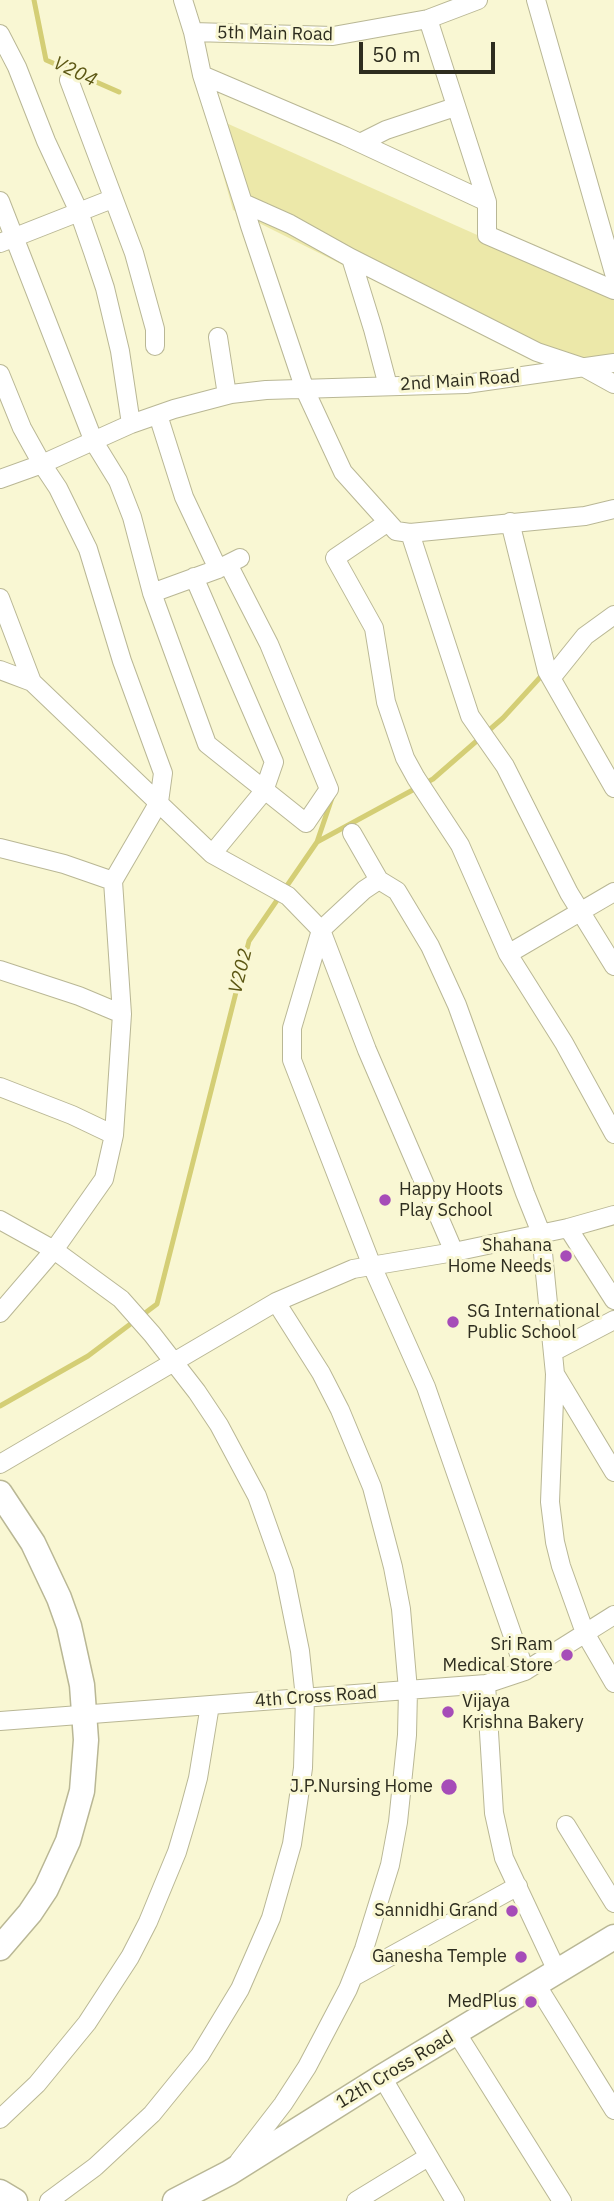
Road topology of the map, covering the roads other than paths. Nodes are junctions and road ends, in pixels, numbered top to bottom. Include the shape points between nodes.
1 (183, 0) edge
2 (478, 0) edge
3 (536, 0) edge
4 (428, 19) junction
5 (193, 32) junction
6 (0, 34) edge
7 (202, 75) junction
8 (69, 80) dead end
9 (455, 107) junction
10 (360, 143) junction
11 (112, 199) junction
12 (0, 201) edge
13 (487, 202) junction
14 (243, 203) junction
15 (79, 212) junction
16 (8, 240) edge
17 (351, 258) junction
18 (614, 273) edge
19 (614, 290) edge
20 (218, 337) dead end
21 (155, 346) dead end
22 (614, 363) edge
23 (585, 368) junction
24 (0, 374) edge
25 (614, 384) edge
26 (388, 386) junction
27 (305, 390) junction
28 (227, 395) junction
29 (166, 412) junction
30 (131, 424) junction
31 (94, 442) junction
32 (42, 464) junction
33 (0, 479) edge
34 (614, 509) edge
35 (387, 522) junction
36 (510, 522) junction
37 (410, 533) junction
38 (229, 564) junction
39 (194, 578) junction
40 (152, 593) junction
41 (0, 598) edge
42 (613, 619) edge
43 (0, 670) edge
44 (552, 677) junction
45 (32, 682) junction
46 (614, 788) edge
47 (264, 791) junction
48 (159, 802) junction
49 (352, 833) dead end
50 (0, 848) edge
51 (212, 853) junction
52 (379, 880) junction
53 (113, 881) junction
54 (614, 892) edge
55 (580, 911) junction
56 (321, 930) junction
57 (508, 954) junction
58 (614, 966) edge
59 (0, 970) edge
60 (122, 1014) junction
61 (0, 1087) edge
62 (114, 1135) junction
63 (614, 1135) edge
64 (614, 1216) edge
65 (0, 1220) edge
66 (568, 1227) junction
67 (541, 1233) junction
68 (54, 1250) junction
69 (454, 1252) junction
70 (372, 1266) junction
71 (614, 1300) edge
72 (276, 1302) junction
73 (0, 1313) edge
74 (614, 1320) edge
75 (553, 1352) junction
76 (173, 1362) junction
77 (555, 1374) junction
78 (0, 1464) edge
79 (614, 1472) edge
80 (3, 1504) edge
81 (614, 1615) edge
82 (585, 1633) junction
83 (525, 1671) junction
84 (486, 1684) junction
85 (614, 1684) edge
86 (408, 1690) junction
87 (304, 1698) junction
88 (210, 1705) junction
89 (85, 1714) junction
90 (0, 1721) edge
91 (566, 1825) dead end
92 (518, 1886) junction
93 (614, 1903) edge
94 (614, 1937) edge
95 (0, 1948) edge
96 (557, 1971) junction
97 (353, 1977) junction
98 (536, 1984) junction
99 (456, 2032) junction
100 (382, 2077) junction
101 (614, 2110) edge
102 (0, 2119) edge
103 (428, 2157) junction
104 (229, 2173) junction
105 (0, 2192) edge
106 (15, 2201) edge
107 (49, 2201) edge
108 (175, 2201) edge
109 (356, 2201) edge
110 (455, 2201) edge
111 (562, 2201) edge

1 - 5 street
2 - 4 street, 5th Main Road
3 - 18 street
4 - 5 street, 5th Main Road via 334,36
4 - 9 street
5 - 7 street
6 - 15 street
7 - 10 street
7 - 14 street
8 - 11 street
9 - 10 street
9 - 13 street
10 - 13 street
11 - 15 street
11 - 21 street via 134,253 155,329
12 - 16 street
13 - 19 street via 487,235
14 - 17 street
14 - 27 street
15 - 16 street
15 - 30 street via 105,288
16 - 31 street
17 - 23 street via 537,352
17 - 26 street
20 - 28 street
22 - 23 street, 2nd Main Road
23 - 25 street
23 - 26 street, 2nd Main Road via 466,384
24 - 32 street
26 - 27 street, 2nd Main Road
27 - 28 street, 2nd Main Road
27 - 35 street via 343,472
28 - 29 street, 2nd Main Road
29 - 30 street, 2nd Main Road
29 - 38 street via 184,497
30 - 31 street, 2nd Main Road
31 - 32 street, 2nd Main Road
31 - 40 street via 118,481 132,517
32 - 33 street, 2nd Main Road
32 - 48 street via 88,549 163,773
34 - 36 street
35 - 37 street via 396,531
35 - 57 street via 335,558 374,628 386,702 405,758 460,845
36 - 37 street
36 - 44 street
37 - 55 street via 470,716 505,766
38 - 39 street
38 - 47 street via 269,644 329,789 306,823
39 - 40 street
39 - 47 street via 274,762
40 - 47 street via 207,744
41 - 45 street
42 - 44 street via 585,636
43 - 45 street
44 - 46 street
45 - 48 street
47 - 51 street
48 - 51 street
48 - 53 street
49 - 52 street
50 - 53 street
51 - 56 street via 288,896
52 - 56 street
52 - 67 street via 397,891 430,946 457,1005
53 - 60 street
54 - 55 street
55 - 57 street
55 - 58 street
56 - 69 street
56 - 70 street via 292,1027 292,1060
57 - 63 street
59 - 60 street
60 - 62 street
61 - 62 street
62 - 68 street via 104,1179
64 - 66 street
65 - 68 street
66 - 67 street
66 - 71 street
67 - 69 street
67 - 75 street
68 - 73 street
68 - 76 street via 121,1299
69 - 70 street
70 - 72 street via 353,1269
70 - 83 street via 426,1387
72 - 76 street
72 - 86 street via 334,1398 372,1487 401,1609
74 - 75 street
75 - 77 street
76 - 78 street
76 - 87 street via 233,1448 272,1534 293,1612
77 - 79 street
77 - 82 street via 550,1502 561,1566
80 - 89 main road via 33,1543 59,1598 76,1655
81 - 82 street, 4th Cross Road
82 - 83 street, 4th Cross Road
82 - 85 street
83 - 84 street, 4th Cross Road
84 - 86 street, 4th Cross Road
84 - 92 street via 494,1813 503,1858
86 - 87 street, 4th Cross Road
86 - 97 street via 398,1822 379,1908
87 - 88 street, 4th Cross Road
87 - 107 street via 303,1768 292,1844 271,1918 240,1989 200,2054 152,2114 95,2167
88 - 89 street, 4th Cross Road
88 - 102 street via 188,1815 148,1922 87,2023 37,2084
89 - 90 street, 4th Cross Road
89 - 95 main road via 83,1778 68,1840 46,1889
91 - 93 street
92 - 96 street
92 - 97 street
94 - 96 main road, 12th Cross Road
96 - 98 main road, 12th Cross Road
97 - 104 street via 307,2067
98 - 99 main road, 12th Cross Road
98 - 101 street
99 - 100 main road, 12th Cross Road
99 - 111 street
100 - 103 street
100 - 104 main road, 12th Cross Road
103 - 109 street
103 - 110 street
104 - 108 main road, 12th Cross Road
105 - 106 main road

